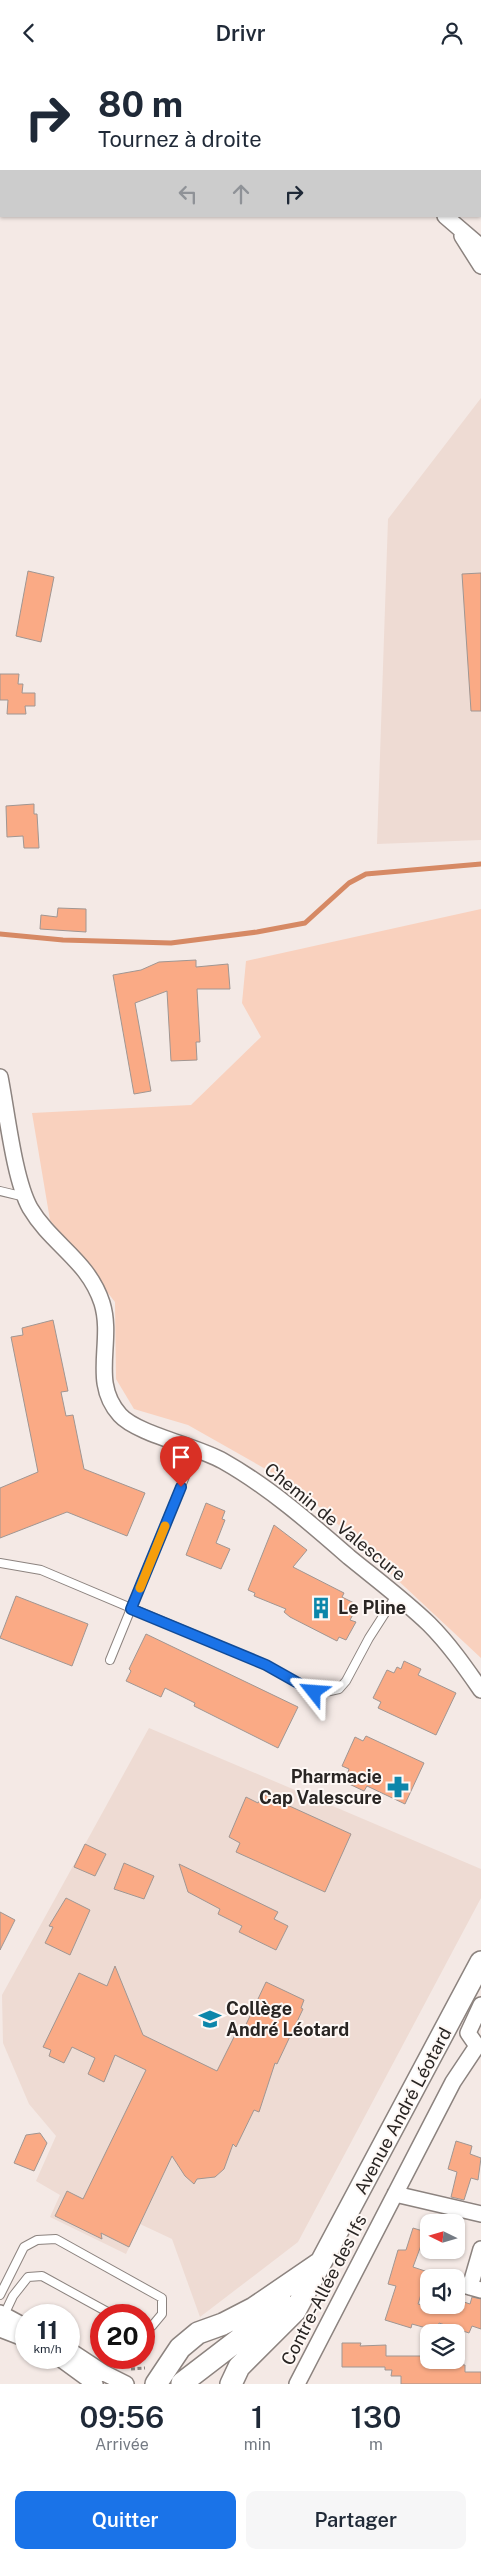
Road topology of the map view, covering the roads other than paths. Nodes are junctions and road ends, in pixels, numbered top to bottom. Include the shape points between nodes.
1 (446, 217) edge
2 (457, 228) junction
3 (481, 247) edge
4 (481, 266) edge
5 (0, 1077) edge
6 (0, 1191) edge
7 (26, 1197) junction
8 (188, 1469) dead end
9 (0, 1563) edge
10 (396, 1595) junction
11 (131, 1609) junction
12 (110, 1660) dead end
13 (481, 1690) edge
14 (479, 1974) edge
15 (481, 2005) edge
16 (479, 2046) edge
17 (395, 2194) junction
18 (481, 2214) edge
19 (481, 2249) edge
20 (324, 2260) junction
21 (469, 2287) edge
22 (0, 2295) edge
23 (93, 2304) edge
24 (1, 2320) edge
25 (155, 2323) edge
26 (15, 2329) edge
27 (80, 2357) edge
28 (74, 2369) edge
29 (95, 2384) edge
30 (126, 2384) edge
31 (156, 2384) edge
32 (180, 2384) edge
33 (232, 2384) edge
34 (296, 2384) edge

1 - 2 street
2 - 3 street
2 - 4 street
5 - 7 street, Chemin de Valescure
6 - 7 lane
7 - 10 street, Chemin de Valescure via 44,1227 80,1263 95,1285 106,1322 104,1385 107,1396 122,1417 140,1428 202,1450 234,1467 291,1507
8 - 11 lane
9 - 11 lane via 41,1570
10 - 11 lane via 346,1681 339,1689 321,1693 302,1687 266,1665
10 - 13 street, Chemin de Valescure via 430,1625
11 - 12 lane
14 - 20 main road, Avenue André Léotard
15 - 16 street, Contre-Allée des Ifs via 468,2033
16 - 17 street, Contre-Allée des Ifs via 452,2082
17 - 18 street
17 - 34 street, Contre-Allée des Ifs
19 - 21 street
20 - 31 main road via 254,2308 198,2333 180,2348
20 - 32 main road, Avenue André Léotard via 255,2327
20 - 33 main road, Avenue André Léotard via 295,2311 239,2367
22 - 25 lane via 24,2247 37,2239 56,2239 162,2298 162,2315
23 - 24 lane via 42,2276 28,2277 13,2296
24 - 26 street
27 - 30 street
28 - 29 street

